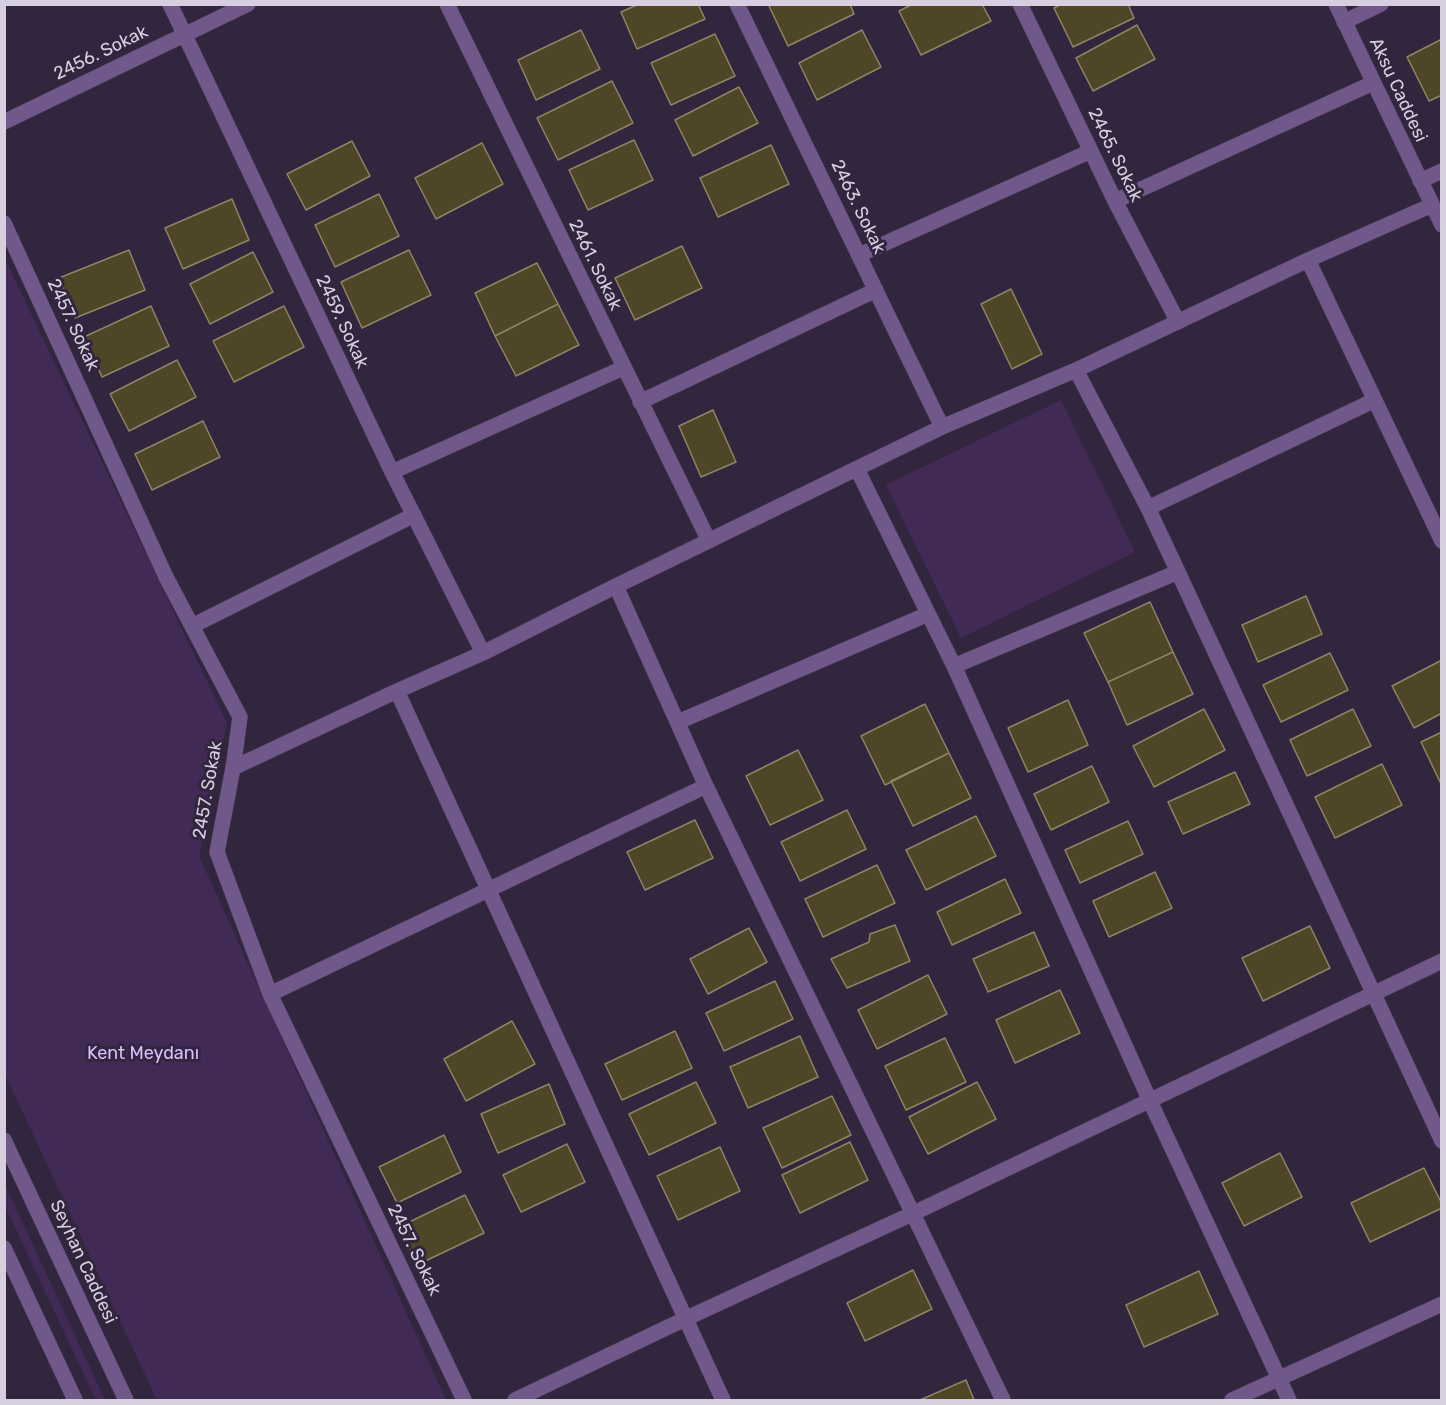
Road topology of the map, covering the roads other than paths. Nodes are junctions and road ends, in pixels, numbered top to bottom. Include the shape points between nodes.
1 (170, 4) edge
2 (248, 4) edge
3 (447, 4) edge
4 (737, 4) edge
5 (1020, 4) edge
6 (1336, 4) edge
7 (1381, 4) edge
8 (1344, 22) junction
9 (184, 34) junction
10 (1374, 83) junction
11 (4, 122) edge
12 (1091, 151) junction
13 (1442, 171) edge
14 (1420, 181) junction
15 (1115, 201) junction
16 (1432, 205) junction
17 (4, 223) edge
18 (1442, 225) edge
19 (859, 255) junction
20 (1308, 260) junction
21 (876, 290) junction
22 (1178, 322) junction
23 (623, 368) junction
24 (1076, 370) junction
25 (1375, 400) junction
26 (640, 402) junction
27 (942, 427) junction
28 (857, 468) junction
29 (392, 472) junction
30 (1148, 508) junction
31 (414, 515) junction
32 (709, 541) junction
33 (1442, 541) edge
34 (1178, 572) junction
35 (616, 586) junction
36 (928, 614) junction
37 (192, 626) junction
38 (483, 653) junction
39 (954, 666) junction
40 (397, 691) junction
41 (678, 722) junction
42 (233, 768) junction
43 (706, 786) junction
44 (488, 889) junction
45 (1442, 961) edge
46 (270, 994) junction
47 (1374, 994) junction
48 (1150, 1101) junction
49 (4, 1140) edge
50 (1442, 1141) edge
51 (914, 1213) junction
52 (4, 1248) edge
53 (1442, 1304) edge
54 (685, 1319) junction
55 (1279, 1380) junction
56 (75, 1401) edge
57 (126, 1401) edge
58 (464, 1401) edge
59 (515, 1401) edge
60 (723, 1401) edge
61 (1003, 1401) edge
62 (1232, 1401) edge
63 (1289, 1401) edge

1 - 9 street, 2459. Sokak
2 - 9 street, 2456. Sokak
3 - 23 street, 2461. Sokak
4 - 19 street, 2463. Sokak
5 - 12 street, 2465. Sokak
6 - 8 street, Aksu Caddesi
7 - 8 street
8 - 10 street, Aksu Caddesi
9 - 11 street, 2456. Sokak
9 - 29 street, 2459. Sokak
10 - 14 street, Aksu Caddesi
10 - 15 street
12 - 15 street, 2465. Sokak
12 - 19 street
13 - 14 street
14 - 16 street, Aksu Caddesi
15 - 22 street, 2465. Sokak
16 - 18 street, Aksu Caddesi
16 - 20 street
17 - 37 street, 2457. Sokak
19 - 21 street, 2463. Sokak
20 - 22 street
20 - 25 street
21 - 26 street
21 - 27 street, 2463. Sokak
22 - 24 street
23 - 26 street, 2461. Sokak
23 - 29 street
24 - 27 street
24 - 30 street
25 - 30 street
25 - 33 street
26 - 32 street, 2461. Sokak
27 - 28 street
28 - 32 street
28 - 36 street
29 - 31 street, 2459. Sokak
30 - 34 street
31 - 37 street
31 - 38 street, 2459. Sokak
32 - 35 street
34 - 39 street
34 - 47 street
35 - 38 street
35 - 41 street
36 - 39 street
36 - 41 street
37 - 42 street, 2457. Sokak via 240,717
38 - 40 street
39 - 48 street
40 - 42 street
40 - 44 street
41 - 43 street
42 - 46 street, 2457. Sokak via 218,852
43 - 44 street
43 - 51 street
44 - 46 street
44 - 54 street
45 - 47 street
46 - 58 street, 2457. Sokak
47 - 48 street
47 - 50 street
48 - 51 street
48 - 55 street
49 - 57 street, Seyhan Caddesi
51 - 54 street
51 - 61 street
52 - 56 street
53 - 55 street
54 - 59 street
54 - 60 street
55 - 62 street
55 - 63 street

